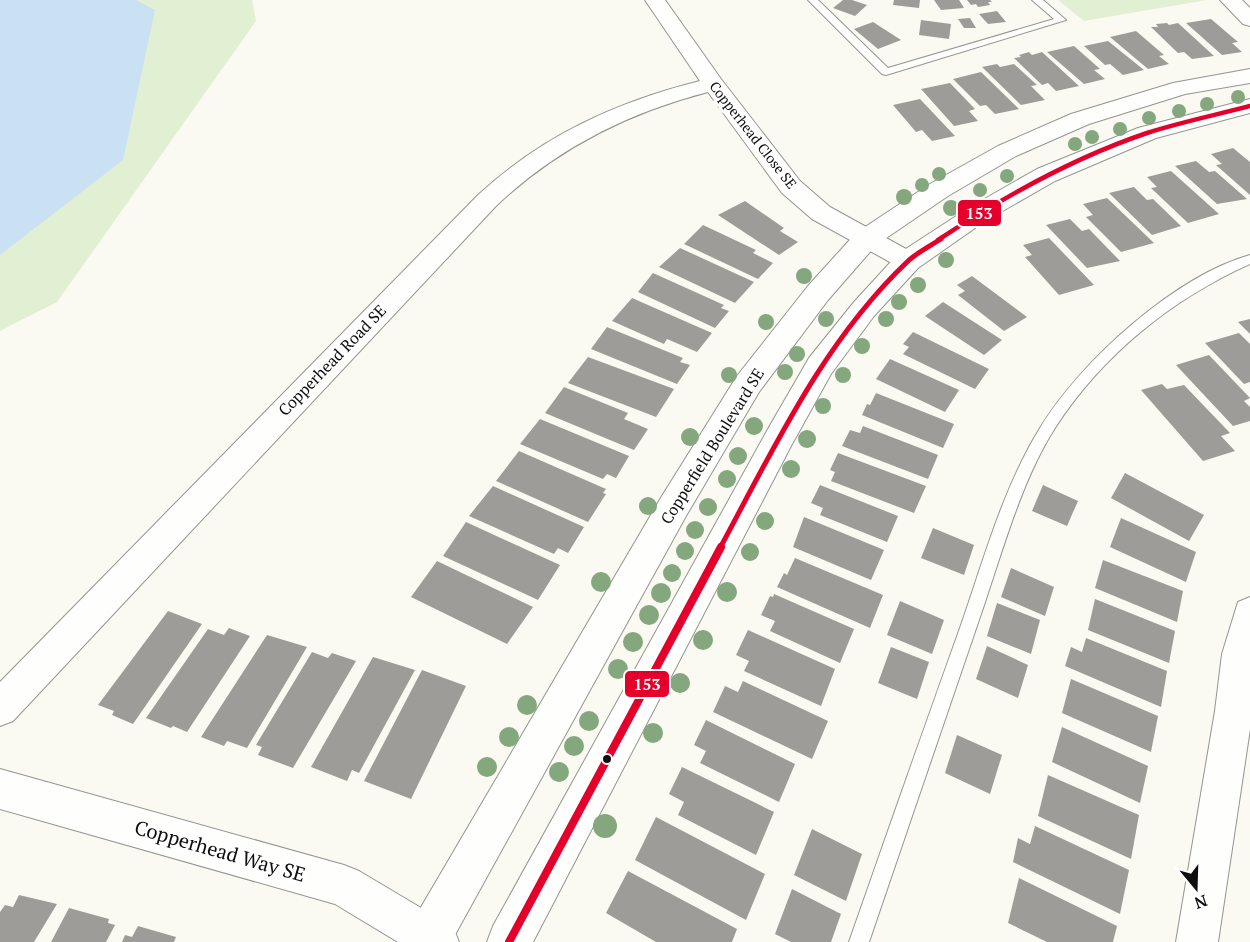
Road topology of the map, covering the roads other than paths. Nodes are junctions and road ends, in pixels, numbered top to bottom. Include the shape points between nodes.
1 (655, 0) edge
2 (813, 0) edge
3 (1037, 0) edge
4 (1230, 0) edge
5 (1250, 20) edge
6 (1250, 76) edge
7 (713, 84) junction
8 (1250, 106) edge
9 (866, 239) junction
10 (1250, 259) edge
11 (908, 261) junction
12 (1250, 613) edge
13 (0, 708) edge
14 (0, 789) edge
15 (431, 940) edge
16 (509, 942) edge
17 (858, 942) edge
18 (1197, 942) edge

1 - 7 street, Copperhead Close SE
2 - 3 lane via 886,72 1061,20
4 - 5 street
6 - 9 street, Copperfield Boulevard SE via 1181,88 1080,118 1006,151
7 - 9 street, Copperhead Close SE via 791,187 821,213
7 - 13 street, Copperhead Road SE via 627,108 543,154 503,185
8 - 11 street via 1147,133 1046,175 976,215
9 - 11 street, Copperhead Close SE
9 - 15 street, Copperfield Boulevard SE via 818,292 748,384 674,506
10 - 17 lane via 1208,279 1138,326 1106,356 1050,424 1005,522
11 - 16 street via 820,366
12 - 18 street via 1240,654
14 - 15 street, Copperhead Way SE via 344,886

